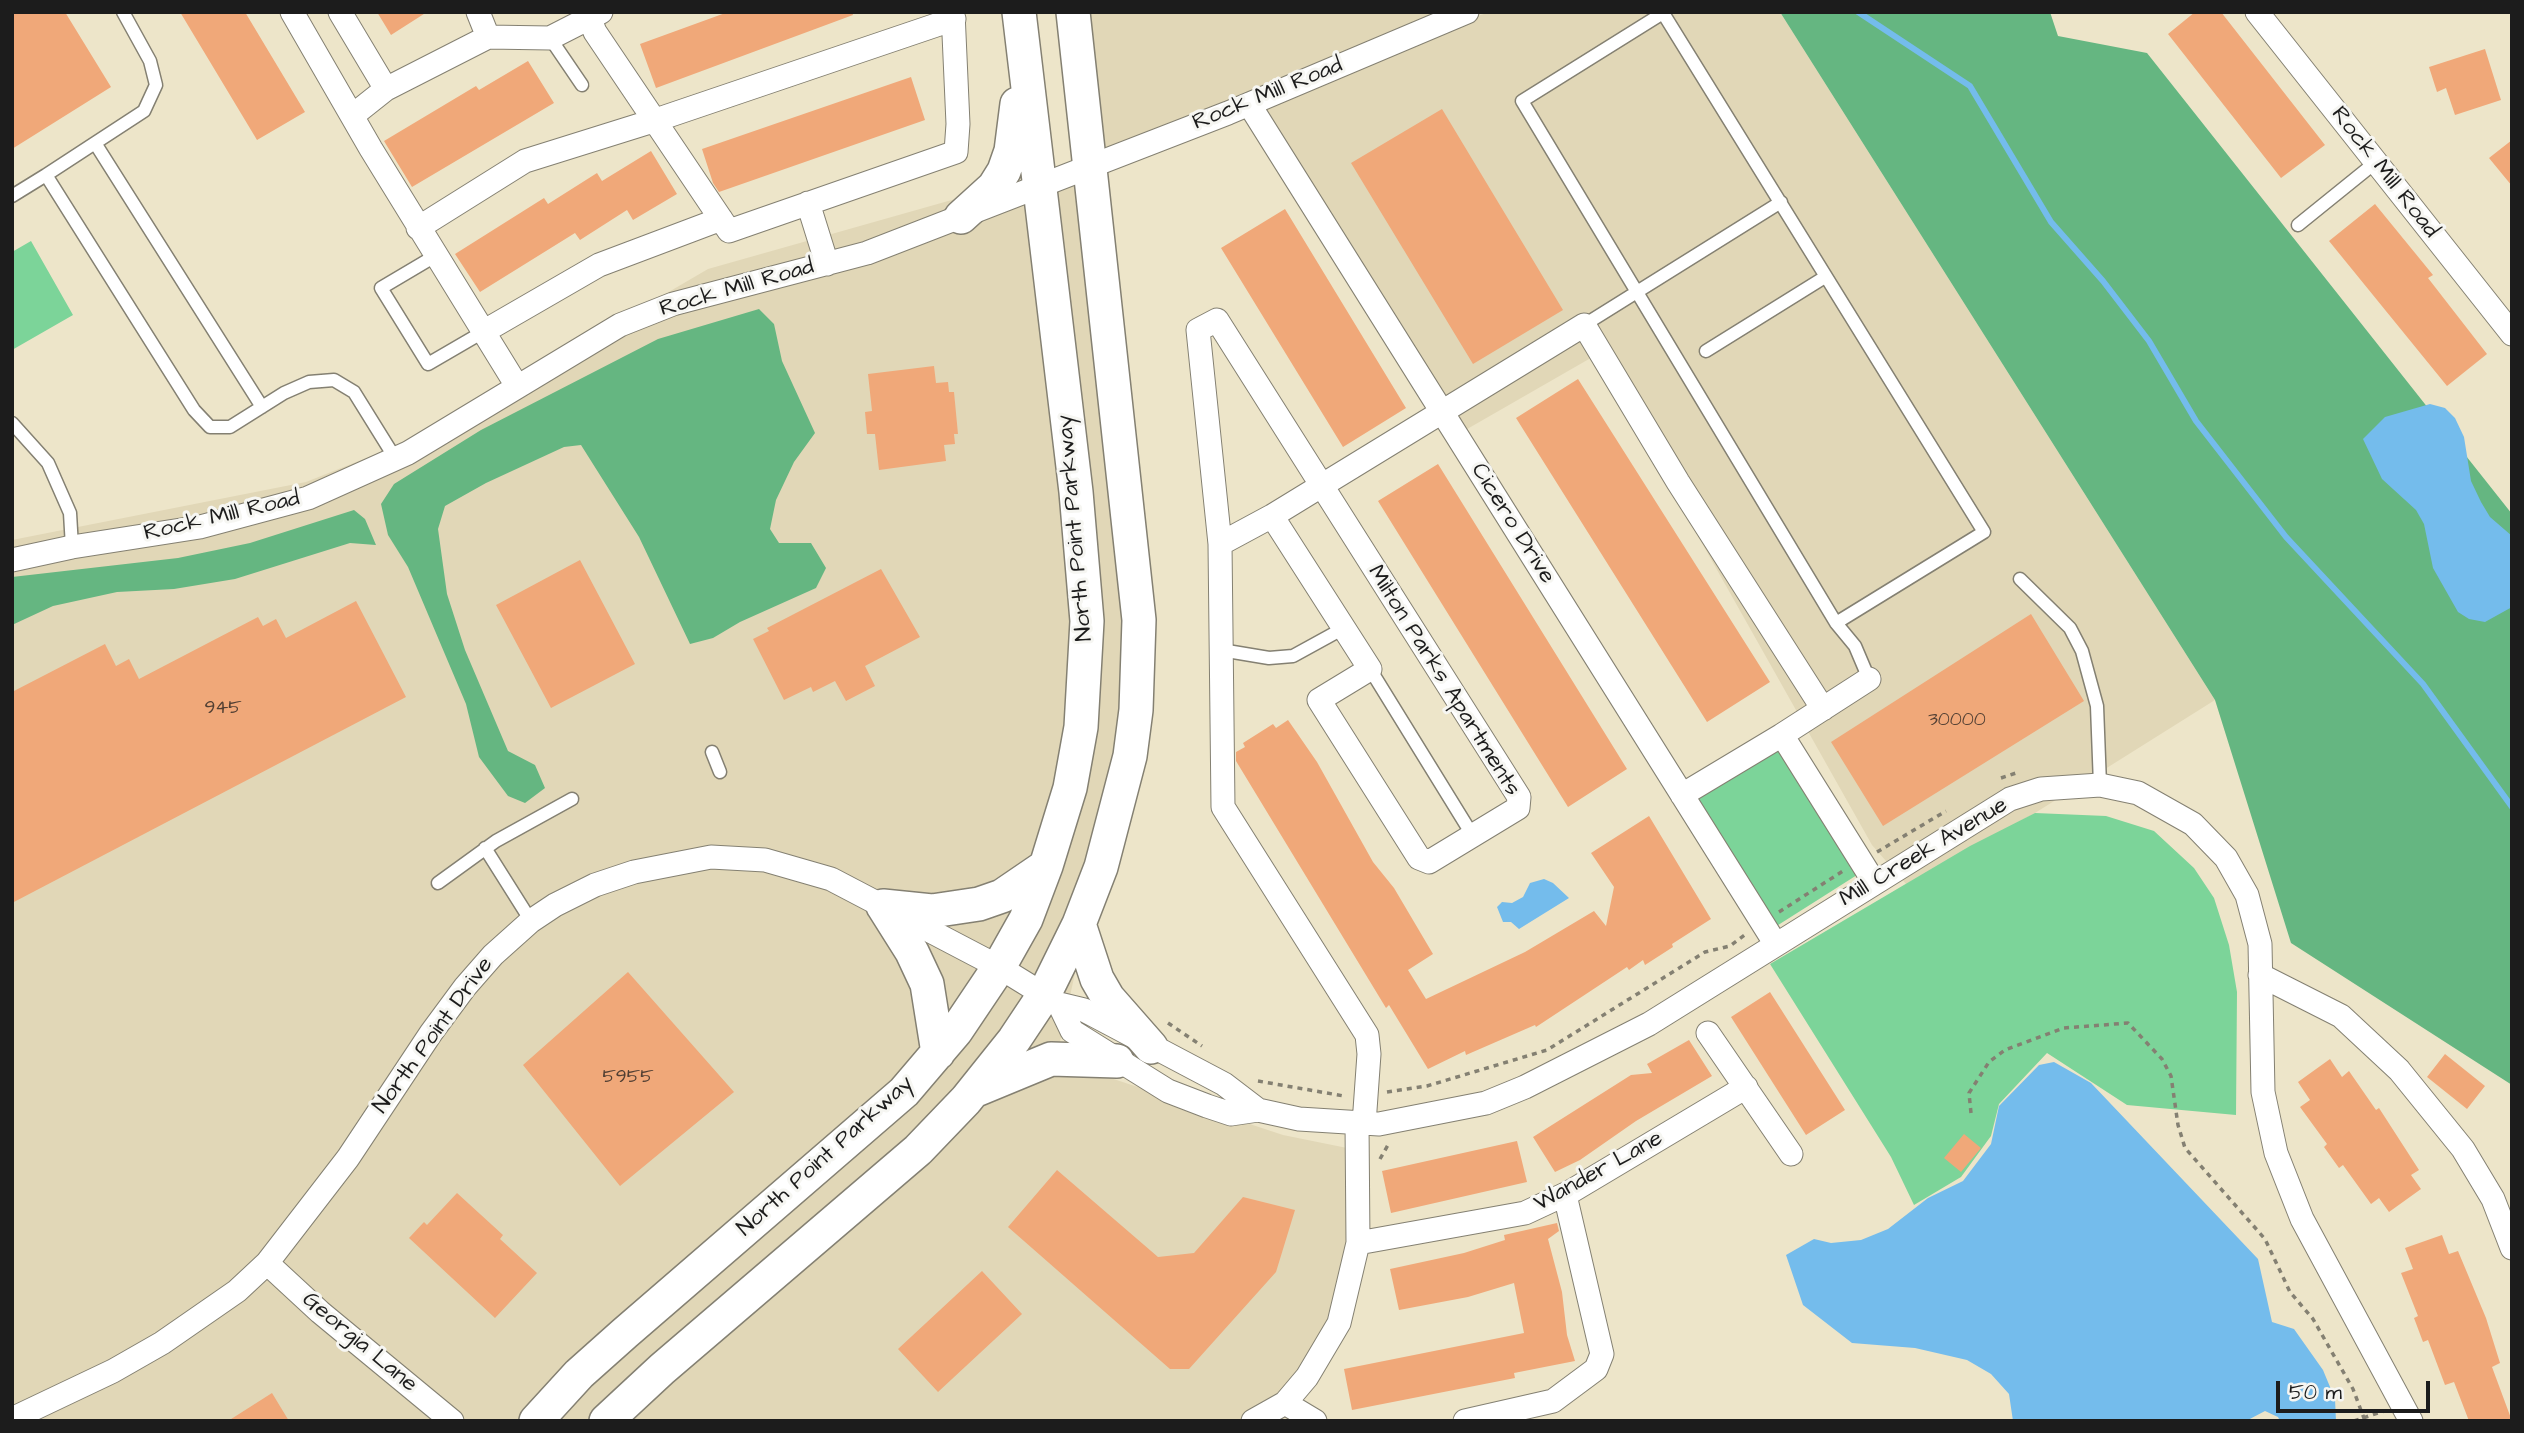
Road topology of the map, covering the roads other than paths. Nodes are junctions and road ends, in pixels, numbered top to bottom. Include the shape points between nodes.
1 (123, 12) edge
2 (292, 12) edge
3 (340, 12) edge
4 (478, 12) edge
5 (1019, 12) edge
6 (1073, 12) edge
7 (1466, 12) edge
8 (2257, 12) edge
9 (592, 14) edge
10 (953, 15) edge
11 (488, 37) junction
12 (550, 38) junction
13 (1023, 53) junction
14 (582, 85) dead end
15 (386, 89) junction
16 (1249, 104) junction
17 (352, 116) junction
18 (656, 120) junction
19 (95, 143) junction
20 (2376, 162) junction
21 (1090, 164) junction
22 (46, 175) junction
23 (1038, 186) junction
24 (12, 195) edge
25 (1781, 202) junction
26 (808, 203) junction
27 (961, 217) junction
28 (721, 219) junction
29 (2298, 225) dead end
30 (418, 228) junction
31 (435, 256) junction
32 (827, 264) junction
33 (1825, 277) junction
34 (1637, 292) junction
35 (1584, 325) junction
36 (483, 332) junction
37 (2512, 334) edge
38 (1706, 351) dead end
39 (517, 386) junction
40 (262, 407) junction
41 (1442, 411) junction
42 (12, 423) edge
43 (395, 458) junction
44 (1322, 486) junction
45 (1272, 516) junction
46 (1220, 544) junction
47 (72, 547) junction
48 (12, 560) edge
49 (2020, 579) dead end
50 (1836, 623) junction
51 (1344, 628) junction
52 (1222, 650) junction
53 (1370, 668) junction
54 (1868, 680) joint
55 (1823, 709) junction
56 (1782, 735) junction
57 (712, 752) dead end
58 (720, 772) dead end
59 (2100, 785) junction
60 (1682, 795) junction
61 (572, 799) dead end
62 (1473, 836) junction
63 (485, 848) junction
64 (1046, 866) junction
65 (1874, 882) junction
66 (438, 883) dead end
67 (883, 906) junction
68 (531, 921) junction
69 (1079, 924) junction
70 (1775, 943) junction
71 (999, 967) junction
72 (2260, 975) junction
73 (1051, 999) junction
74 (1155, 1032) junction
75 (1708, 1032) dead end
76 (938, 1053) junction
77 (1117, 1061) junction
78 (1746, 1087) junction
79 (974, 1091) junction
80 (1258, 1110) junction
81 (1361, 1123) junction
82 (1791, 1154) dead end
83 (1565, 1195) junction
84 (1358, 1243) junction
85 (2512, 1248) edge
86 (267, 1263) junction
87 (1285, 1403) junction
88 (12, 1419) edge
89 (452, 1421) edge
90 (536, 1421) edge
91 (606, 1421) edge
92 (1253, 1421) edge
93 (1315, 1421) edge
94 (1465, 1421) edge
95 (2411, 1421) edge

1 - 19 lane via 150,61 156,85 144,111
2 - 17 street
3 - 15 street
4 - 11 street
5 - 13 street, North Point Parkway
6 - 21 street
7 - 16 street, Rock Mill Road
8 - 20 street, Rock Mill Road
9 - 12 street
9 - 18 street via 595,32
10 - 18 street
10 - 26 street via 956,152
11 - 12 street
11 - 15 street
12 - 14 lane
13 - 23 street, North Point Parkway
13 - 27 street via 1011,151 1004,171 994,187
15 - 17 street
16 - 21 street, Rock Mill Road
16 - 41 street, Cicero Drive
17 - 30 street
18 - 28 street
18 - 30 street via 525,161
19 - 22 lane
19 - 40 lane
20 - 29 lane
20 - 37 street, Rock Mill Road
21 - 23 street, Rock Mill Road
21 - 69 street via 1136,574 1139,664 1122,791
22 - 24 lane
22 - 40 lane via 194,410 211,427 230,426
23 - 27 street, Rock Mill Road
23 - 64 street, North Point Parkway via 1076,492 1087,621 1081,727 1070,788
25 - 33 lane
25 - 34 lane
25 - 34 lane via 1663,13 1606,48 1522,101
26 - 28 street via 729,230
26 - 32 street
27 - 32 street, Rock Mill Road
28 - 36 street via 599,265
30 - 31 street
31 - 36 street
31 - 36 lane via 381,288 421,353 428,364
32 - 39 street, Rock Mill Road via 673,304 620,325
33 - 38 lane
33 - 50 lane via 1984,532
34 - 35 lane
34 - 50 lane
35 - 41 street
35 - 55 street
36 - 39 street
39 - 43 street, Rock Mill Road
40 - 43 lane via 309,382 334,380 354,392
41 - 44 street
41 - 60 street, Cicero Drive
42 - 47 lane via 48,463 70,513
43 - 47 street, Rock Mill Road via 308,498 262,512 200,527
44 - 45 street
44 - 46 street, Milton Parks Apartments via 1217,320 1198,330
44 - 62 street, Milton Parks Apartments via 1519,797 1518,808
45 - 46 street
45 - 51 street
46 - 52 street, Milton Parks Apartments
47 - 48 street, Rock Mill Road
49 - 59 lane via 2070,628 2082,651 2097,706
50 - 54 lane via 1855,646
51 - 52 lane via 1293,656 1269,658
51 - 53 street
52 - 81 street, Milton Parks Apartments via 1223,807 1367,1035
53 - 62 lane
53 - 62 street, Milton Parks Apartments via 1319,700 1419,858 1429,862
54 - 55 street
55 - 56 street
56 - 60 street
56 - 65 street
57 - 58 lane
59 - 65 street, Mill Creek Avenue via 2041,789 2010,799
59 - 72 street, Mill Creek Avenue via 2138,793 2193,824 2225,858 2247,895 2260,944
60 - 70 street, Cicero Drive
61 - 63 lane
63 - 66 lane
63 - 68 lane
64 - 67 street via 1002,896 979,904 932,911
64 - 71 street, North Point Parkway via 1026,919
65 - 70 street, Mill Creek Avenue
67 - 68 street, North Point Drive via 818,875 765,860 711,857 646,869 595,885
67 - 71 street, North Point Drive
67 - 76 street via 927,984
68 - 86 street, North Point Drive via 464,987 348,1158
69 - 73 street
69 - 74 street via 1108,998
70 - 81 street, Mill Creek Avenue via 1649,1024 1525,1087 1486,1103 1379,1124
71 - 73 street, North Point Drive
71 - 76 street, North Point Parkway
72 - 85 street via 2340,1016 2399,1070 2463,1149 2493,1199
72 - 95 street, Mill Creek Avenue via 2263,1092 2276,1153 2302,1219
73 - 74 street, Mill Creek Avenue
73 - 77 street, Mill Creek Avenue via 1072,1031
73 - 79 street
74 - 80 street, Mill Creek Avenue
75 - 78 street
76 - 90 street, North Point Parkway via 878,1117 616,1341
77 - 79 street via 1051,1059
77 - 80 street, Mill Creek Avenue via 1168,1091 1207,1106 1231,1114
78 - 82 street
78 - 83 street, Wander Lane
79 - 91 street via 918,1150
80 - 81 street, Mill Creek Avenue via 1299,1119
81 - 84 street, Milton Parks Apartments
83 - 84 street, Wander Lane via 1525,1213
83 - 94 street via 1602,1354 1599,1361 1583,1381 1553,1401
84 - 87 street, Milton Parks Apartments via 1339,1323 1307,1377
86 - 88 street, North Point Drive via 212,1310 162,1343
86 - 89 street, Georgia Lane
87 - 92 street
87 - 93 street

